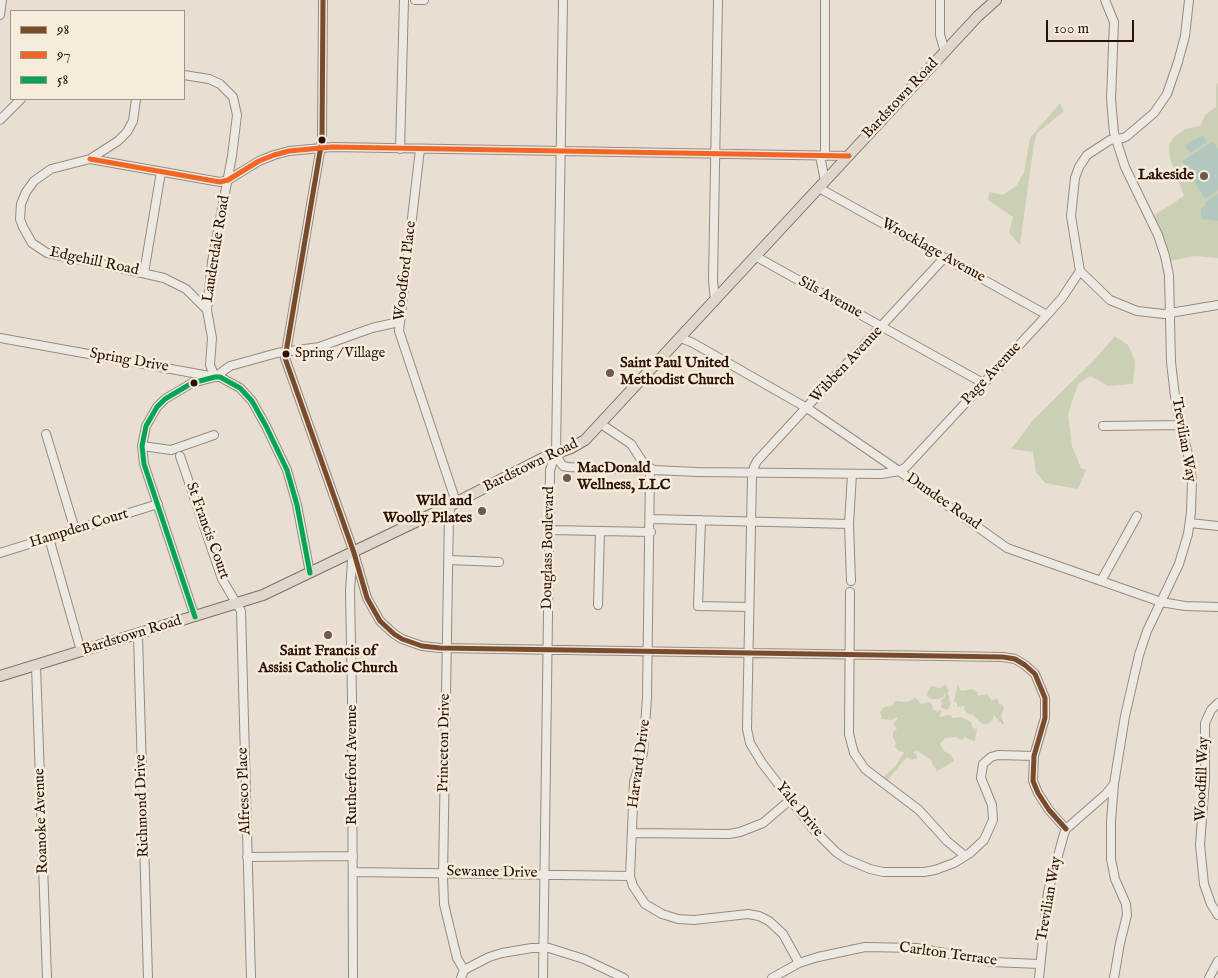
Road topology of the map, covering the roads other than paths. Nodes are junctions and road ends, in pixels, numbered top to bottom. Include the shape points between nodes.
1 (2, 0) edge
2 (323, 0) edge
3 (404, 0) edge
4 (415, 0) edge
5 (424, 0) edge
6 (563, 0) edge
7 (718, 0) edge
8 (825, 0) edge
9 (940, 0) edge
10 (996, 0) edge
11 (1105, 0) edge
12 (1189, 0) edge
13 (0, 15) edge
14 (945, 52) junction
15 (185, 75) edge
16 (20, 100) edge
17 (136, 100) edge
18 (0, 120) edge
19 (1116, 139) junction
20 (321, 147) junction
21 (400, 149) junction
22 (420, 149) junction
23 (560, 151) junction
24 (716, 153) junction
25 (822, 156) junction
26 (848, 156) junction
27 (90, 159) junction
28 (161, 172) junction
29 (228, 180) junction
30 (822, 184) junction
31 (755, 256) junction
32 (944, 258) junction
33 (1080, 271) junction
34 (144, 273) junction
35 (715, 301) junction
36 (1218, 305) edge
37 (207, 310) junction
38 (1171, 314) junction
39 (1046, 315) junction
40 (399, 322) junction
41 (882, 327) junction
42 (0, 338) edge
43 (681, 338) junction
44 (287, 351) junction
45 (214, 377) junction
46 (983, 384) junction
47 (807, 408) junction
48 (601, 424) junction
49 (1180, 425) junction
50 (1104, 426) dead end
51 (46, 434) dead end
52 (214, 435) dead end
53 (142, 446) junction
54 (556, 453) junction
55 (180, 456) dead end
56 (650, 468) junction
57 (899, 471) junction
58 (752, 473) junction
59 (852, 474) junction
60 (158, 504) junction
61 (451, 505) junction
62 (1137, 516) dead end
63 (651, 519) junction
64 (701, 520) junction
65 (752, 520) junction
66 (1190, 523) junction
67 (849, 524) junction
68 (1218, 526) edge
69 (75, 530) junction
70 (550, 530) junction
71 (600, 531) junction
72 (650, 532) junction
73 (48, 538) junction
74 (0, 553) edge
75 (354, 553) junction
76 (449, 560) junction
77 (499, 562) dead end
78 (310, 573) junction
79 (1101, 581) junction
80 (851, 582) dead end
81 (850, 592) dead end
82 (1161, 602) junction
83 (237, 604) junction
84 (598, 605) dead end
85 (749, 607) junction
86 (1218, 607) edge
87 (195, 617) junction
88 (138, 635) junction
89 (448, 648) junction
90 (547, 650) junction
91 (81, 651) junction
92 (648, 651) junction
93 (748, 653) junction
94 (850, 654) junction
95 (36, 665) junction
96 (0, 676) edge
97 (1218, 703) edge
98 (1034, 756) junction
99 (1114, 784) junction
100 (790, 800) junction
101 (1066, 829) junction
102 (632, 832) junction
103 (353, 856) junction
104 (965, 856) junction
105 (247, 857) junction
106 (353, 872) junction
107 (443, 872) junction
108 (543, 874) junction
109 (630, 876) junction
110 (1218, 915) edge
111 (544, 948) junction
112 (1218, 960) edge
113 (799, 963) junction
114 (1039, 964) junction
115 (462, 974) edge
116 (47, 978) edge
117 (148, 978) edge
118 (251, 978) edge
119 (353, 978) edge
120 (543, 978) edge
121 (624, 978) edge
122 (772, 978) edge
123 (1038, 978) edge
124 (1114, 978) edge
125 (1209, 978) edge

1 - 13 street
2 - 20 street
3 - 21 street
4 - 5 street
6 - 23 street, Douglass Boulevard
7 - 24 street
8 - 25 street
9 - 14 street via 940,35
10 - 14 main road, Bardstown Road
11 - 19 street, Trevilian Way via 1114,22 1111,98
12 - 19 street via 1185,36 1167,94 1147,119 1127,136
14 - 26 main road, Bardstown Road
15 - 29 street, Lauderdale Road via 215,81 233,98 237,115
16 - 18 street
17 - 27 street, Edgehill Road via 133,121 127,132
19 - 33 street via 1087,155 1075,178 1071,216
19 - 38 street, Trevilian Way via 1165,256
20 - 21 street
20 - 29 street via 274,155
20 - 44 street
21 - 22 street
22 - 23 street
22 - 40 street, Woodford Place
23 - 24 street
23 - 54 street, Douglass Boulevard
24 - 25 street
24 - 35 street
25 - 26 street
25 - 30 street
26 - 30 main road, Bardstown Road
27 - 28 street
27 - 34 street, Edgehill Road via 51,169 34,181 21,204 22,228 32,243 47,253
28 - 29 street via 220,182
28 - 34 street
29 - 37 street, Lauderdale Road via 212,262
30 - 31 main road, Bardstown Road
30 - 32 street, Wrocklage Avenue
31 - 35 main road, Bardstown Road
31 - 41 street, Sils Avenue
32 - 39 street, Wrocklage Avenue
32 - 41 street, Wibben Avenue
33 - 38 street via 1119,305 1137,311
33 - 39 street, Page Avenue
34 - 37 street, Edgehill Road via 186,289
35 - 43 main road, Bardstown Road
36 - 38 street
37 - 45 street, Lauderdale Road via 212,338 210,365
38 - 49 street, Trevilian Way via 1171,362
39 - 46 street, Page Avenue
40 - 44 street via 319,347
40 - 61 street, Woodford Place via 404,349 454,496
41 - 46 street, Sils Avenue
41 - 47 street, Wibben Avenue
42 - 45 street, Spring Drive
43 - 47 street
43 - 48 main road, Bardstown Road
44 - 45 street via 230,366
44 - 75 street via 286,362
45 - 53 street via 192,383 165,399 148,419
45 - 78 street via 226,379 252,401 277,447 297,505
46 - 57 street, Page Avenue
47 - 57 street
47 - 58 street, Wibben Avenue via 758,461
48 - 54 main road, Bardstown Road via 585,440
48 - 56 street via 631,444
49 - 50 street
49 - 66 street, Trevilian Way via 1192,480
51 - 69 street
52 - 53 street via 171,450
53 - 60 street via 144,464
54 - 56 street, Dundee Road via 563,466 568,467
54 - 61 main road, Bardstown Road
54 - 70 street, Douglass Boulevard via 550,470
55 - 83 street, St Francis Court via 222,579
56 - 58 street, Dundee Road
56 - 63 street, Harvard Drive
57 - 59 street, Dundee Road
57 - 79 street, Dundee Road via 1007,548
58 - 59 street, Dundee Road
58 - 65 street, Yale Drive
59 - 67 street
60 - 69 street, Hampden Court
60 - 87 street
61 - 75 main road, Bardstown Road
61 - 76 street, Princeton Drive
62 - 79 street
63 - 64 street
63 - 72 street, Harvard Drive
64 - 65 street
64 - 85 street via 698,606
65 - 67 street
65 - 85 street, Yale Drive
66 - 68 street
66 - 82 street, Trevilian Way via 1179,564
67 - 80 street
69 - 73 street, Hampden Court
70 - 71 street
70 - 90 street, Douglass Boulevard
71 - 72 street
71 - 84 street
72 - 92 street, Harvard Drive
73 - 74 street, Hampden Court
73 - 91 street
75 - 78 main road, Bardstown Road
75 - 89 street via 369,603 385,626 414,644
75 - 103 street, Rutherford Avenue via 350,591
76 - 77 street
76 - 89 street, Princeton Drive
78 - 83 main road, Bardstown Road
79 - 82 street, Dundee Road
81 - 94 street
82 - 86 street, Dundee Road
82 - 99 street, Trevilian Way via 1147,631 1133,678
83 - 87 main road, Bardstown Road
83 - 105 street, Alfresco Place via 240,611
85 - 93 street, Yale Drive
87 - 88 main road, Bardstown Road
88 - 91 main road, Bardstown Road
88 - 117 street, Richmond Drive
89 - 90 street
89 - 107 street, Princeton Drive
90 - 92 street
90 - 108 street, Douglass Boulevard
91 - 95 main road, Bardstown Road
92 - 93 street
92 - 102 street, Harvard Drive via 645,739 634,782
93 - 94 street
93 - 100 street, Yale Drive via 747,729 750,743
94 - 98 street via 1003,657 1020,662 1035,674 1046,698 1045,718
94 - 104 street via 849,734 857,759 874,777 919,810
95 - 96 main road, Bardstown Road
95 - 116 street, Roanoke Avenue
97 - 110 street, Woodfill Way via 1205,723 1200,845 1204,884 1210,904
98 - 101 street via 1033,780 1038,793 1048,810
98 - 104 street, Yale Drive via 998,755 984,764 980,778 992,804 993,820 984,840
99 - 101 street
99 - 124 street, Trevilian Way via 1111,859 1127,915
100 - 102 street via 763,823 740,832
100 - 104 street, Yale Drive via 836,852 870,870 924,872 944,868
101 - 114 street, Trevilian Way via 1048,892
102 - 109 street, Harvard Drive
103 - 105 street
103 - 106 street, Rutherford Avenue
105 - 118 street, Alfresco Place
106 - 107 street, Sewanee Drive
106 - 119 street, Rutherford Avenue
107 - 108 street, Sewanee Drive
107 - 115 street, Princeton Drive via 444,904
108 - 109 street, Sewanee Drive
108 - 111 street, Douglass Boulevard
109 - 113 street, Harvard Drive via 641,899 662,914 694,920 748,914 769,921 783,934
111 - 115 street via 489,957
111 - 120 street, Douglass Boulevard
111 - 121 street via 566,952
112 - 125 street
113 - 114 street, Carlton Terrace via 843,950 891,946 992,962
113 - 122 street, Carlton Terrace
114 - 123 street, Trevilian Way

